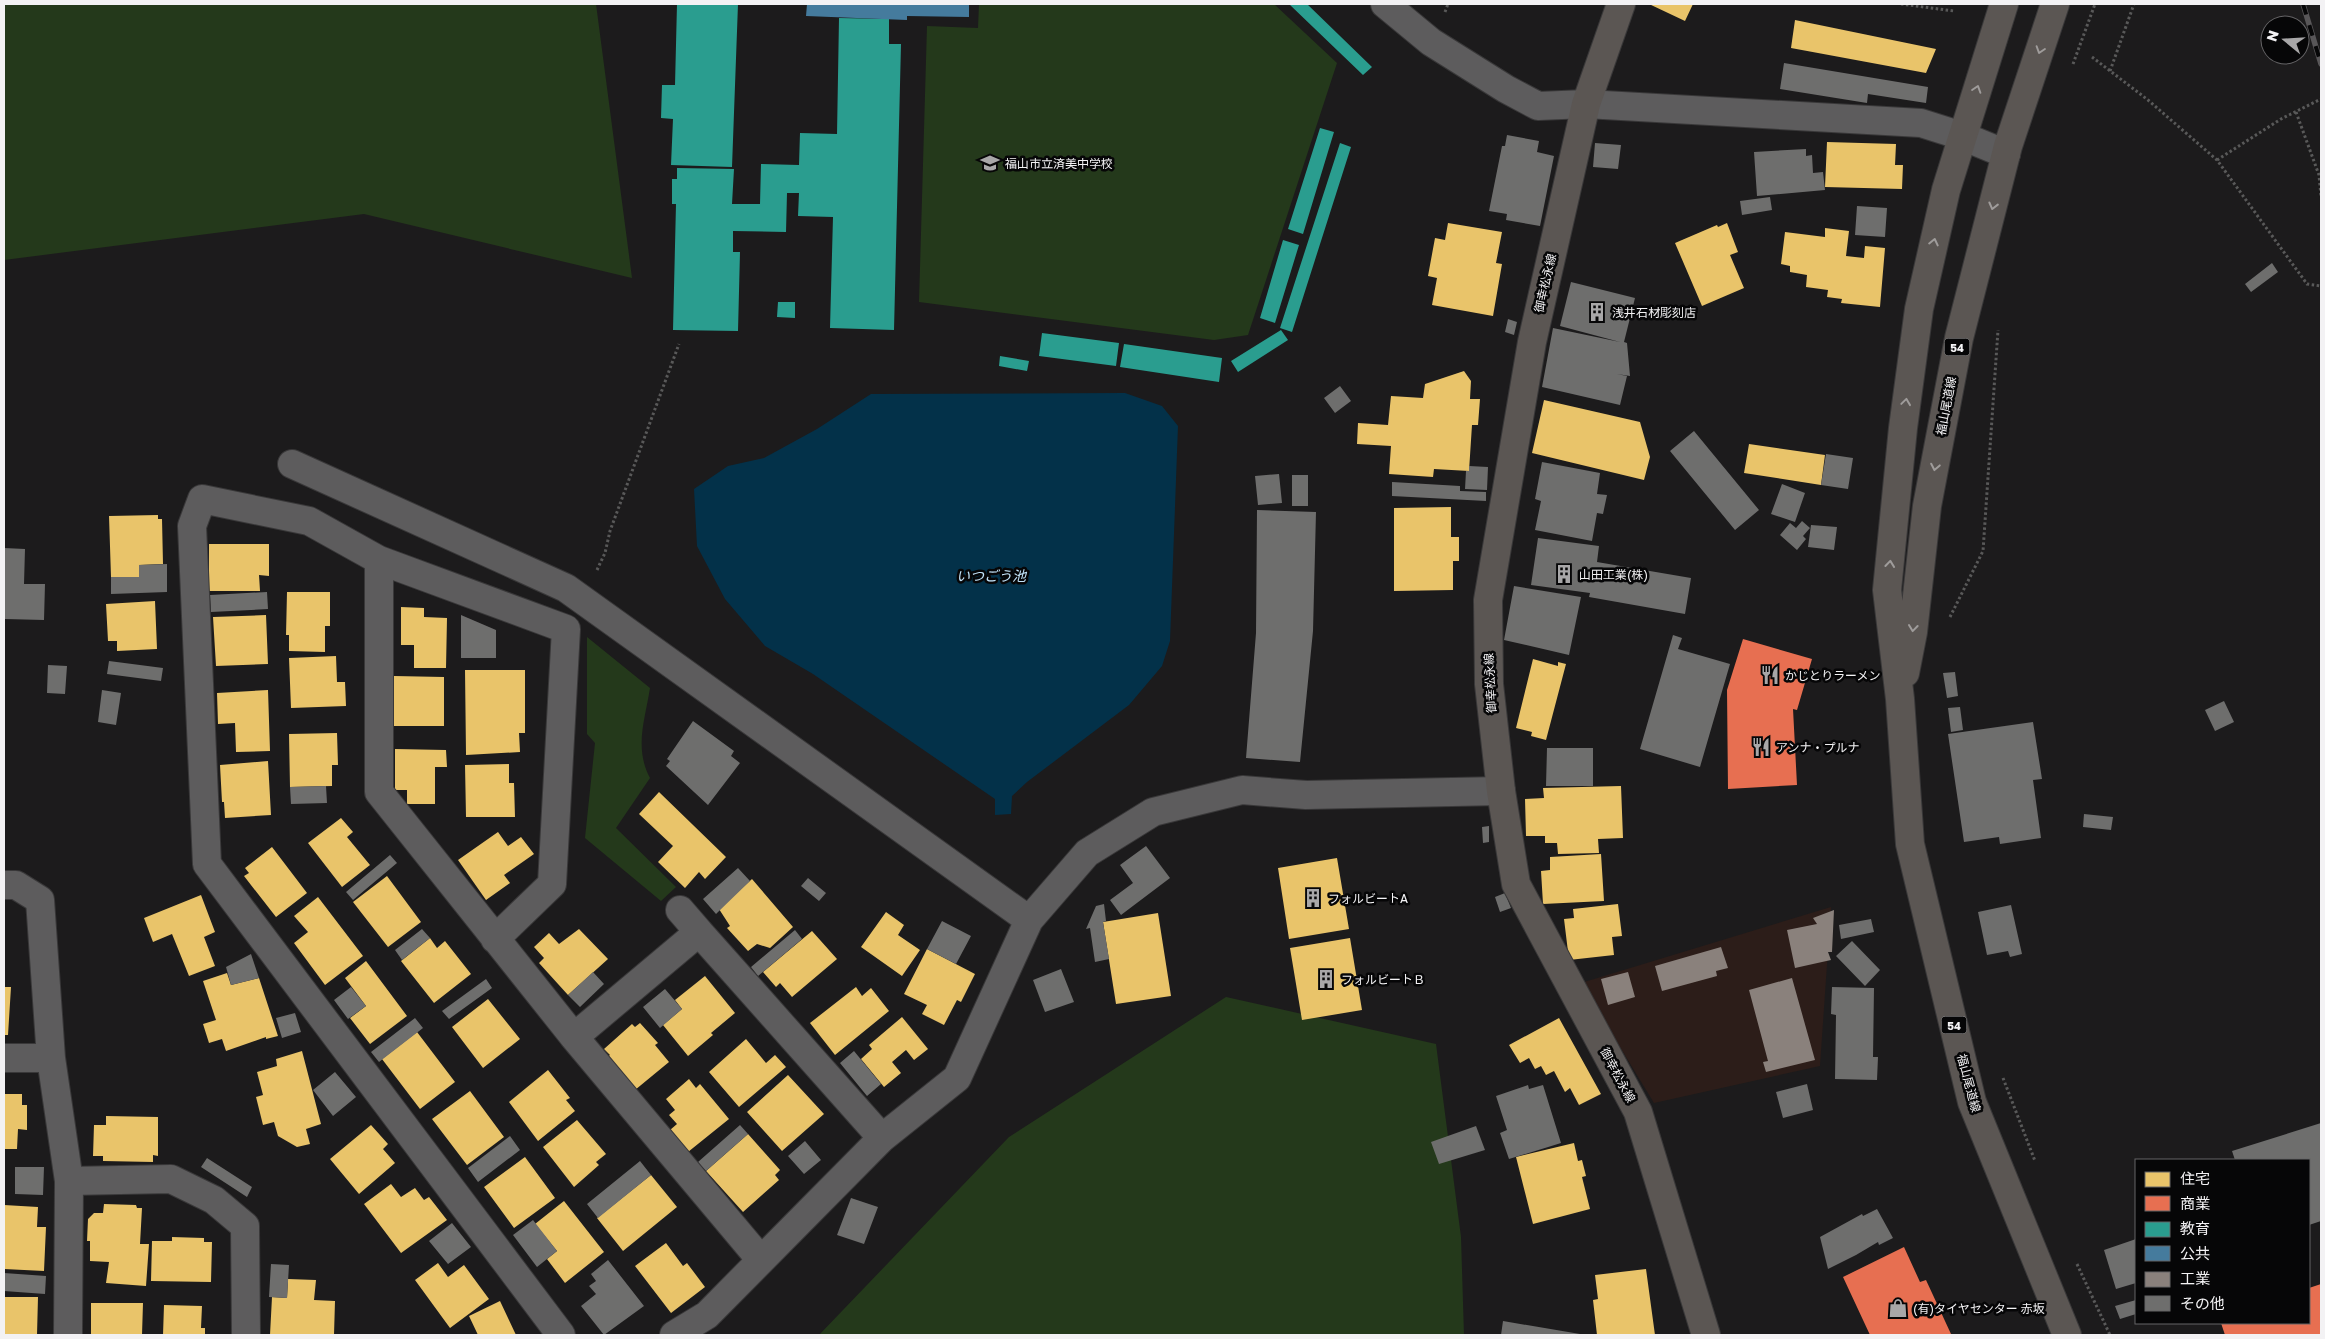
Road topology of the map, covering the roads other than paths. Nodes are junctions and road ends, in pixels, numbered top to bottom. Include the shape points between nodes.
1 (1385, 4) edge
2 (1621, 4) edge
3 (2004, 4) edge
4 (2055, 4) edge
5 (1586, 104) junction
6 (1962, 136) junction
7 (2006, 154) junction
8 (292, 464) dead end
9 (379, 560) junction
10 (1900, 699) junction
11 (1501, 791) junction
12 (4, 885) edge
13 (680, 910) dead end
14 (1029, 920) junction
15 (699, 932) junction
16 (495, 939) junction
17 (574, 1038) junction
18 (4, 1058) edge
19 (51, 1058) junction
20 (882, 1138) junction
21 (69, 1181) junction
22 (761, 1260) junction
23 (68, 1335) edge
24 (246, 1335) edge
25 (561, 1335) edge
26 (674, 1335) edge
27 (1706, 1335) edge
28 (2067, 1335) edge

1 - 5 street via 1431,42 1538,106
2 - 5 main road, 御幸松永線
6 -> 3 main road, 福山尾道線 / 54
4 -> 7 main road, 福山尾道線 / 54
5 - 6 street via 1921,124
5 - 11 main road, 御幸松永線 via 1532,342 1488,600 1489,684
6 - 7 street
10 -> 6 main road, 福山尾道線 / 54 via 1887,590 1903,428 1919,309 1946,190
7 -> 10 main road, 福山尾道線 / 54 via 1958,347 1927,506 1913,632
8 - 14 street via 566,588
9 - 16 street via 379,792
9 - 16 street via 566,629 552,884
9 - 25 street via 309,521 202,499 192,526 207,864
10 - 28 main road, 福山尾道線 / 54 via 1910,844 1972,1102
11 - 14 street via 1306,795 1242,790 1152,812 1087,853
11 - 27 main road, 御幸松永線 via 1516,884 1638,1112
12 - 19 street via 16,885 40,900
13 - 15 street
14 - 20 street via 956,1078
15 - 17 street
15 - 20 street
16 - 17 street
17 - 22 street
18 - 19 street
19 - 21 street
20 - 22 street
21 - 23 street
21 - 24 street via 171,1179 214,1200 245,1226
22 - 26 street via 707,1315

